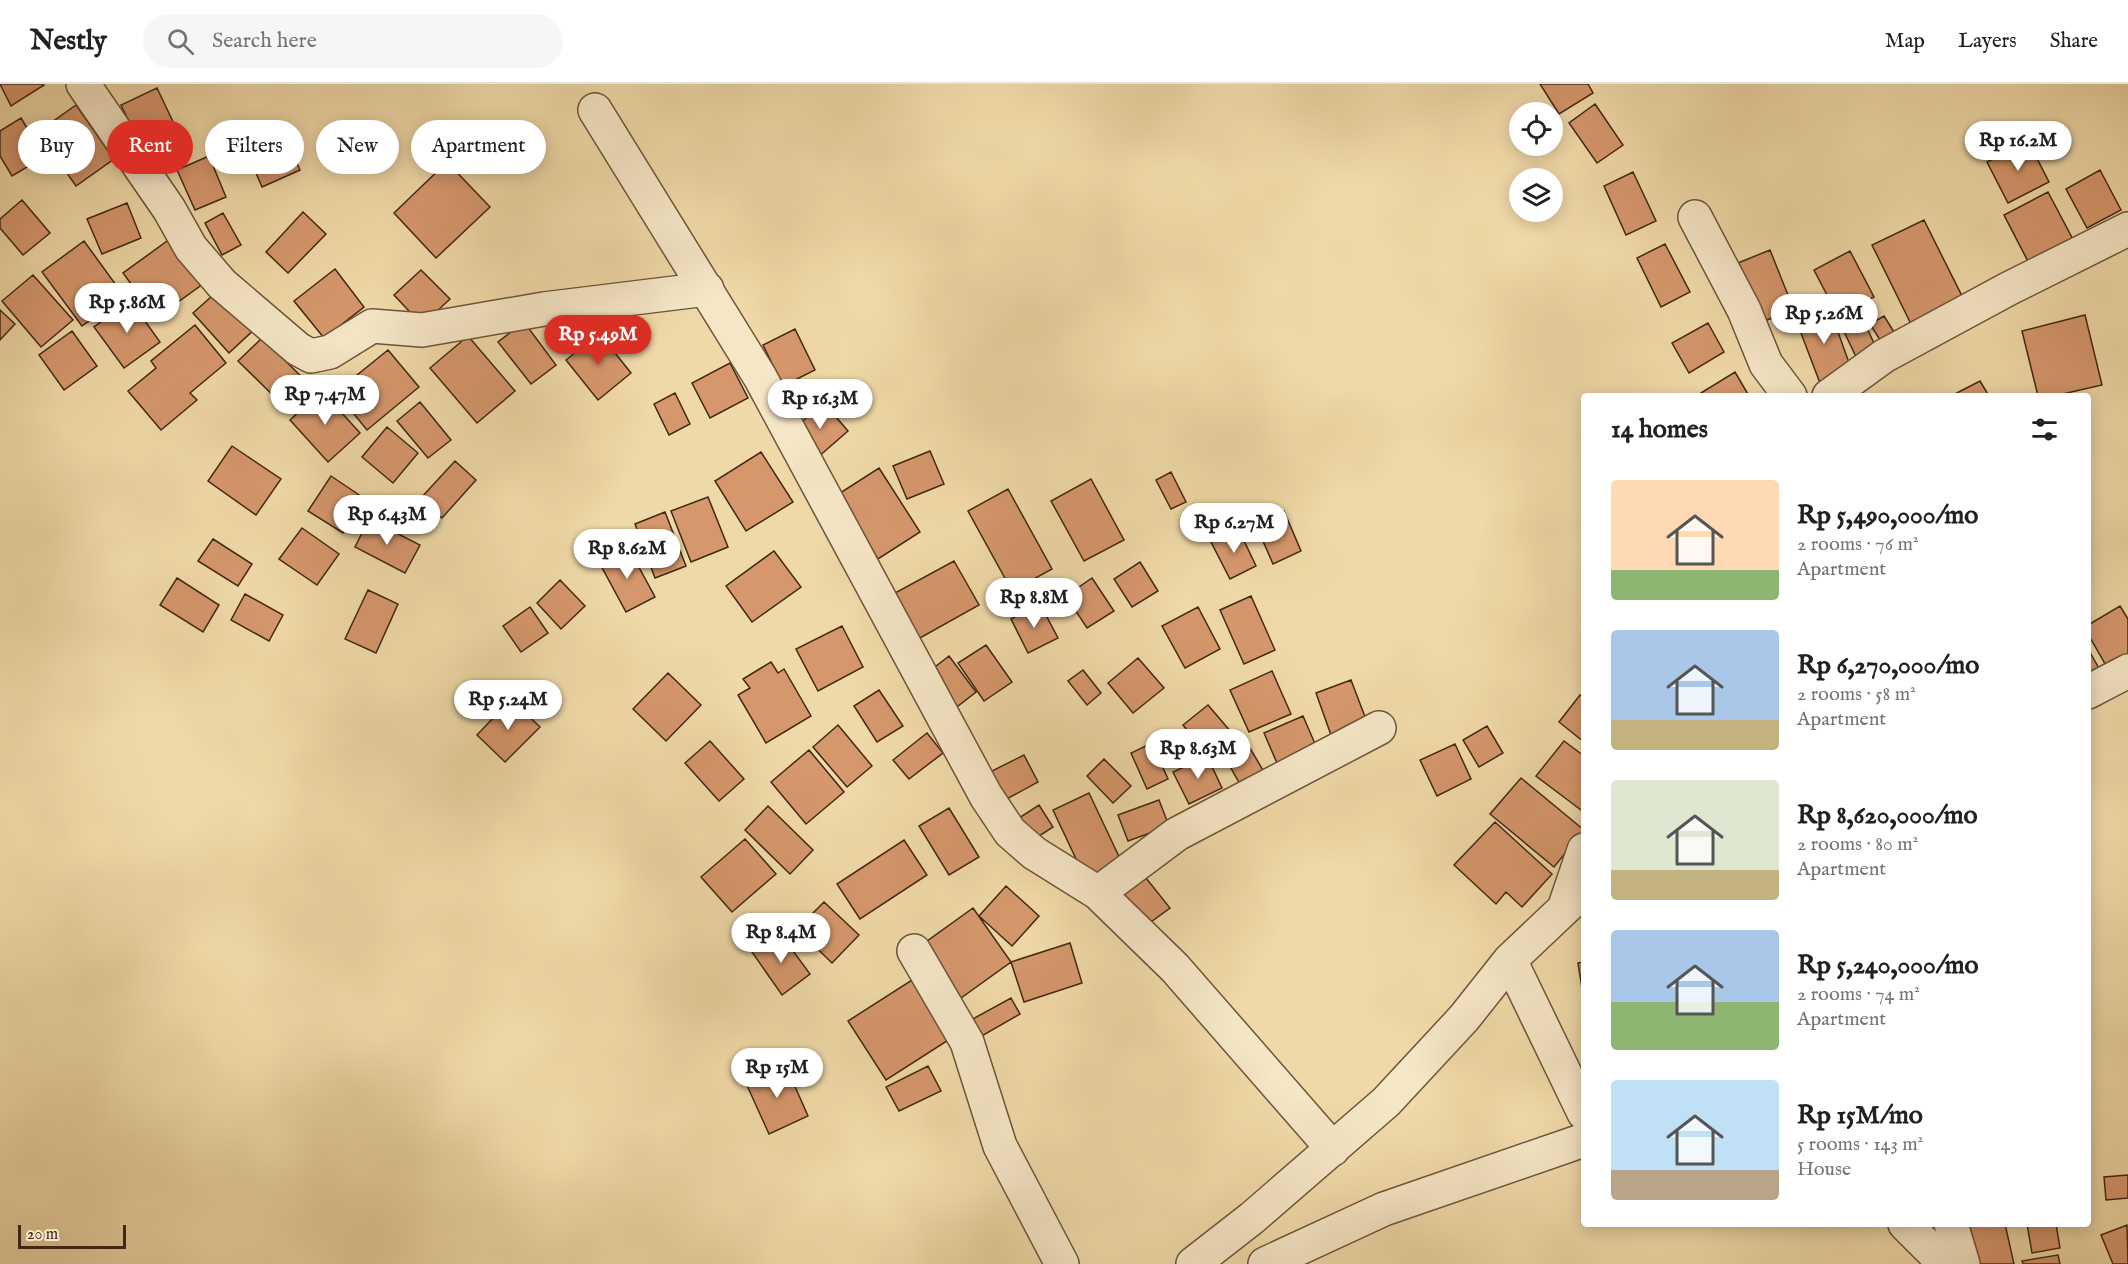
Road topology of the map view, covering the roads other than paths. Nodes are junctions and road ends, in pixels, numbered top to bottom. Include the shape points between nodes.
1 (83, 84) edge
2 (595, 110) dead end
3 (1695, 217) dead end
4 (2128, 228) edge
5 (707, 289) junction
6 (1788, 393) edge
7 (1833, 393) edge
8 (2128, 671) edge
9 (2091, 690) edge
10 (1379, 728) dead end
11 (1581, 866) edge
12 (1098, 893) junction
13 (1575, 898) edge
14 (914, 951) dead end
15 (1510, 960) junction
16 (1581, 1107) edge
17 (1581, 1141) edge
18 (1333, 1149) junction
19 (1908, 1227) edge
20 (1952, 1227) edge
21 (1062, 1264) edge
22 (1193, 1264) edge
23 (1265, 1264) edge
24 (1945, 1264) edge
25 (1963, 1264) edge

1 - 5 street via 169,209 191,248 222,284 311,356 330,352 372,326 422,330 544,309
2 - 5 street
3 - 6 street via 1744,310 1766,364
4 - 7 street via 1884,356
5 - 12 street via 760,377 986,796 1011,832 1034,853
8 - 9 street
10 - 12 street via 1177,834
11 - 13 street
12 - 18 street via 1174,968
13 - 15 street
14 - 21 street via 967,1042 1000,1146
15 - 16 street
15 - 18 street via 1464,1018 1386,1102
17 - 23 street via 1384,1209
18 - 22 street
19 - 24 street
20 - 25 street

